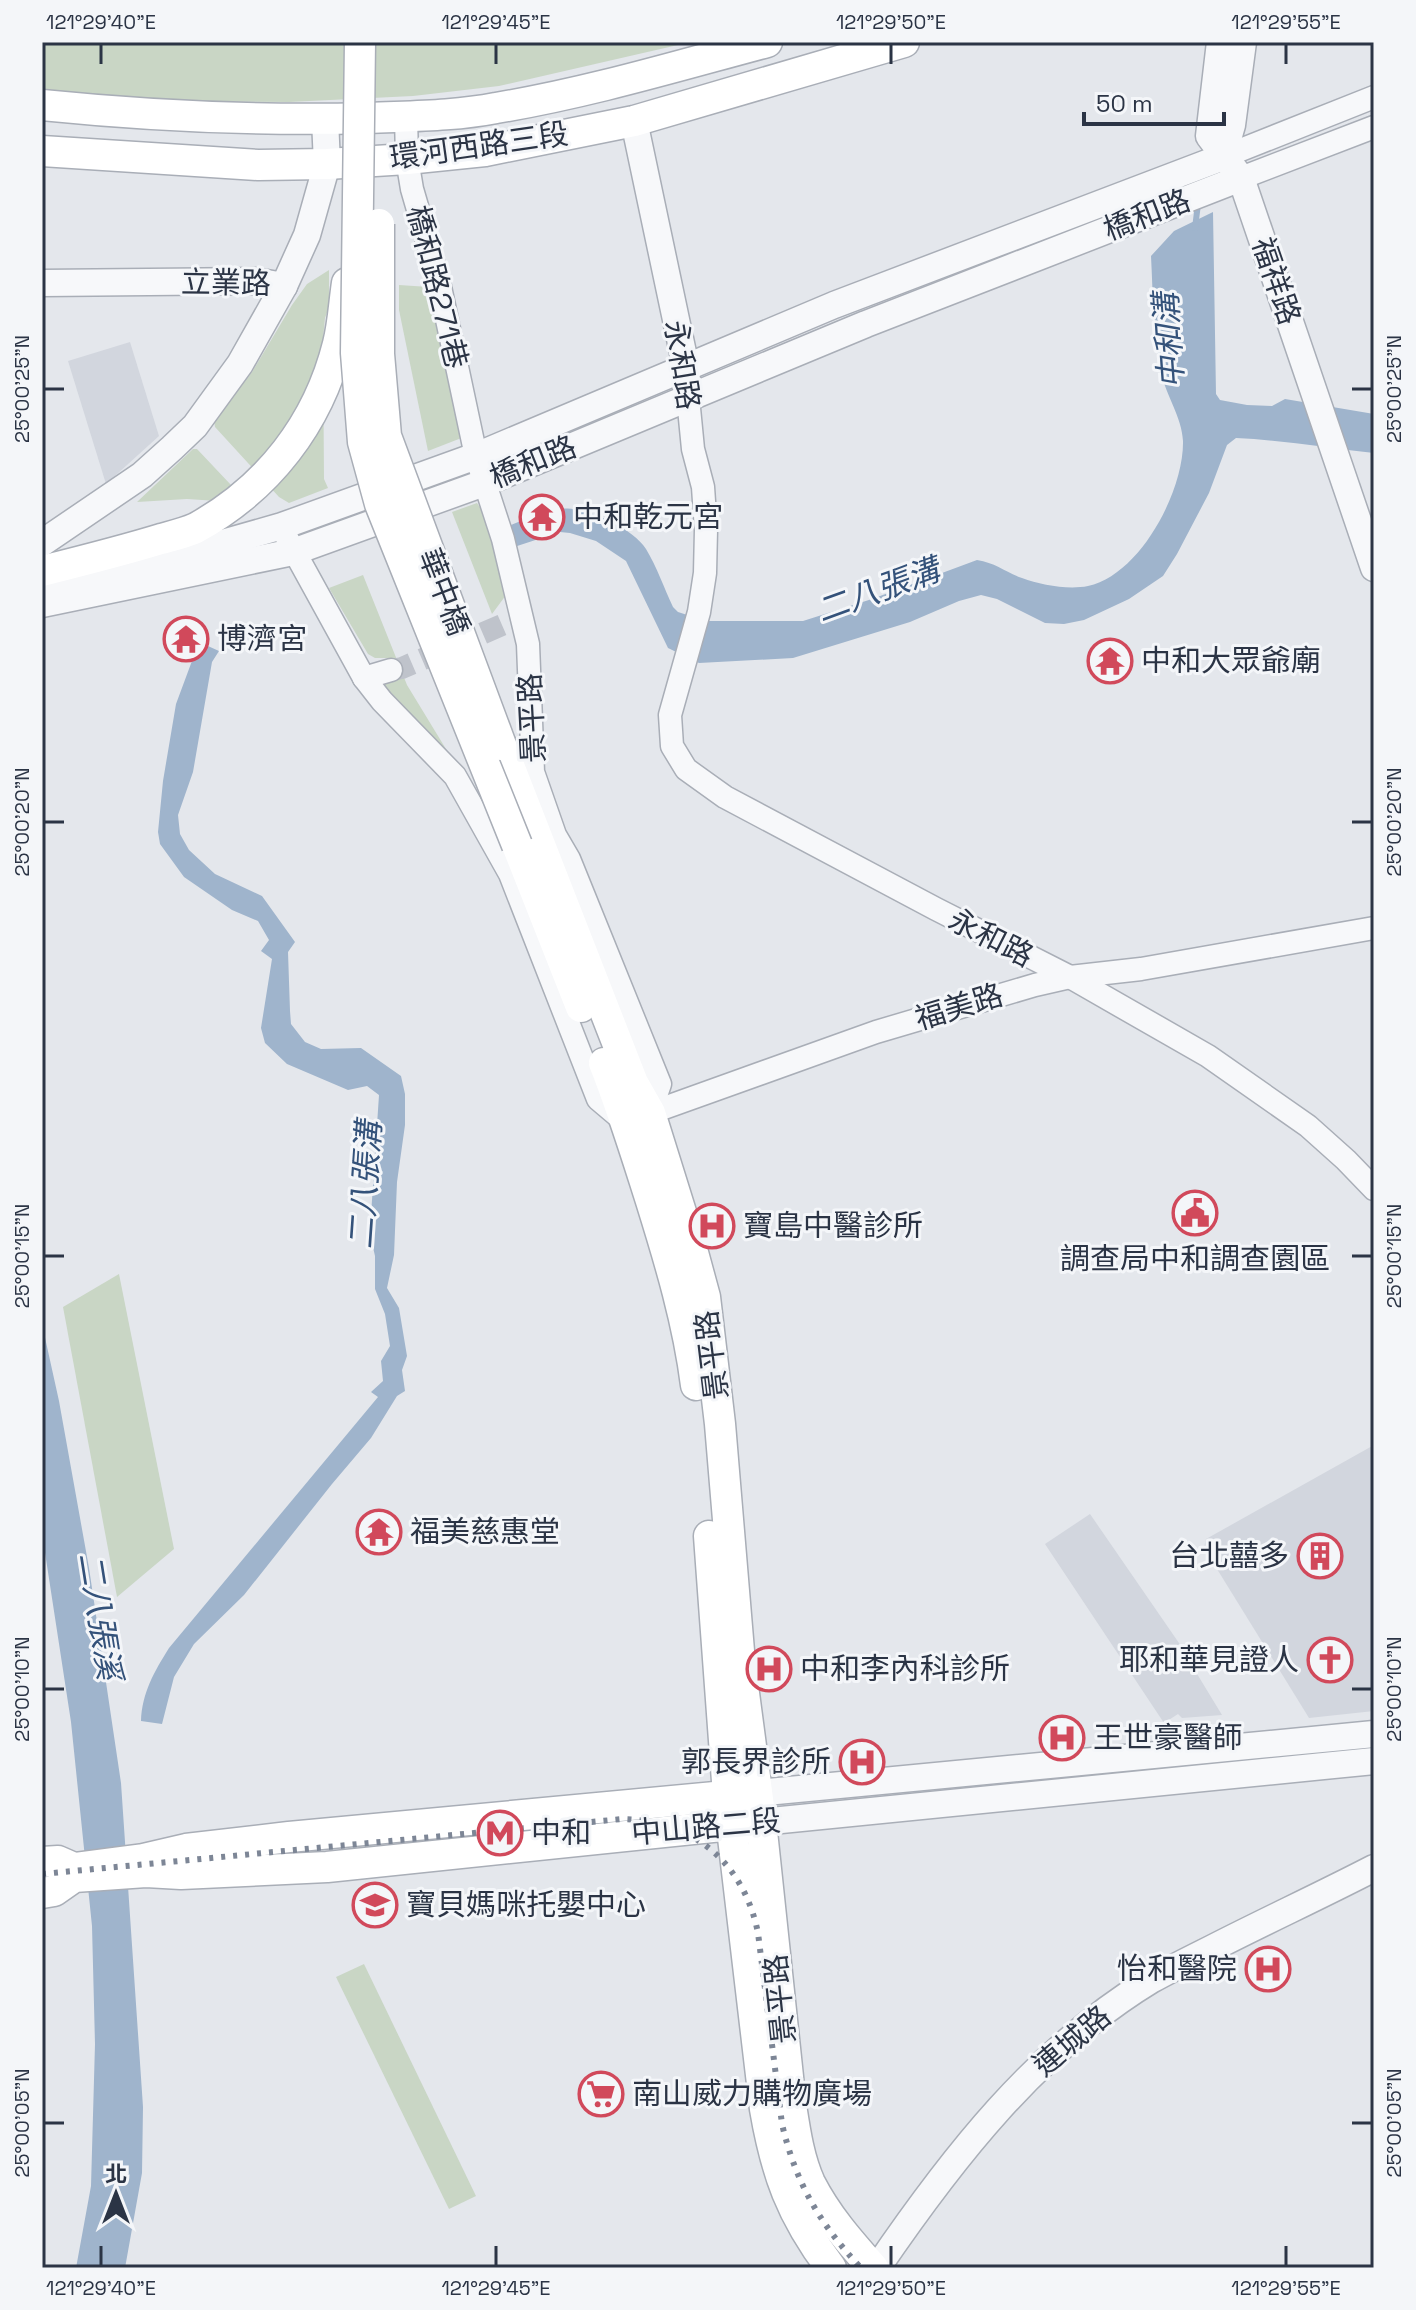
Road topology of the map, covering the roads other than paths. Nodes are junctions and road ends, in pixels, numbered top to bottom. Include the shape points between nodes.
1 (360, 42) edge
2 (380, 42) edge
3 (767, 42) edge
4 (904, 42) edge
5 (1220, 42) edge
6 (1243, 42) edge
7 (1374, 97) edge
8 (42, 105) edge
9 (406, 116) junction
10 (325, 119) junction
11 (634, 121) junction
12 (1374, 127) edge
13 (42, 151) edge
14 (1223, 157) junction
15 (407, 159) junction
16 (327, 164) junction
17 (1241, 178) junction
18 (358, 206) junction
19 (998, 242) junction
20 (1009, 269) junction
21 (42, 283) edge
22 (284, 286) junction
23 (686, 367) junction
24 (688, 398) junction
25 (476, 456) junction
26 (484, 483) junction
27 (282, 526) junction
28 (42, 543) edge
29 (293, 552) junction
30 (1374, 568) edge
31 (49, 574) edge
32 (42, 604) edge
33 (391, 670) tunnel mouth
34 (364, 678) junction
35 (1374, 928) edge
36 (1070, 977) junction
37 (624, 1087) junction
38 (639, 1119) junction
39 (1374, 1189) edge
40 (1374, 1734) edge
41 (1374, 1761) edge
42 (745, 1809) junction
43 (42, 1862) edge
44 (1374, 1868) edge
45 (74, 1872) junction
46 (42, 1893) edge
47 (831, 2268) edge
48 (875, 2268) edge

1 - 18 main road, 華中橋, bridge
2 - 37 main road, 華中橋, bridge via 379,354 386,436
3 - 9 main road, 環河西路三段 via 494,109
4 - 11 main road, 環河西路三段
5 - 14 street, 福祥路 via 1209,136
6 - 14 street
7 - 14 street
8 - 10 main road, 環河西路三段
9 - 10 main road, 環河西路三段
9 - 15 street, 橋和路271巷
10 - 16 street, 立業路
11 - 15 main road, 環河西路三段 via 485,151
11 - 23 street, 永和路
12 - 17 street
13 - 16 main road, 環河西路三段 via 258,165
14 - 17 street, 福祥路
14 - 19 street, 橋和路
15 - 16 main road, 環河西路三段
15 - 25 street, 橋和路271巷
16 - 22 street, 立業路 via 307,235
17 - 20 street, 橋和路
17 - 30 street, 福祥路
18 - 31 main road, bridge via 338,343 306,426 276,465 194,529
18 - 37 main road, 華中橋, bridge via 356,353 363,442 380,504
19 - 20 street
19 - 23 street, 橋和路
20 - 24 street, 橋和路
21 - 22 street, 立業路 via 255,281
22 - 28 street via 240,364 195,426 142,475
23 - 24 street, 永和路
23 - 25 street, 橋和路
24 - 26 street, 橋和路
24 - 36 street, 永和路 via 706,530 699,612 670,715 672,746 686,769 725,797
25 - 26 street, 景平路
25 - 27 street, 橋和路
26 - 29 street, 橋和路
26 - 38 street, 景平路 via 503,539 513,625 528,644 533,772 660,1084
27 - 29 street
27 - 31 street, 橋和路 via 184,554
29 - 32 street, 橋和路
29 - 34 street
33 - 34 street
34 - 38 street via 455,776 510,874 598,1099
35 - 36 street, 福美路
36 - 38 street, 福美路 via 876,1032
36 - 39 street, 永和路 via 1264,1094 1308,1126
37 - 38 main road, 華中橋
38 - 42 main road, 景平路 via 689,1238 705,1297 740,1663
40 - 42 street, 中山路二段
41 - 42 street, 中山路二段
42 - 45 main road, 中山路二段 via 289,1837 186,1849 144,1866
42 - 47 main road, 景平路 via 772,2153 784,2190
42 - 48 main road, 景平路 via 798,2146 809,2181 837,2228
43 - 45 main road, 中山路二段 via 58,1861
44 - 48 street, 連城路 via 1152,1980 1098,2016 995,2111
45 - 46 main road, 中山路二段 via 54,1891

